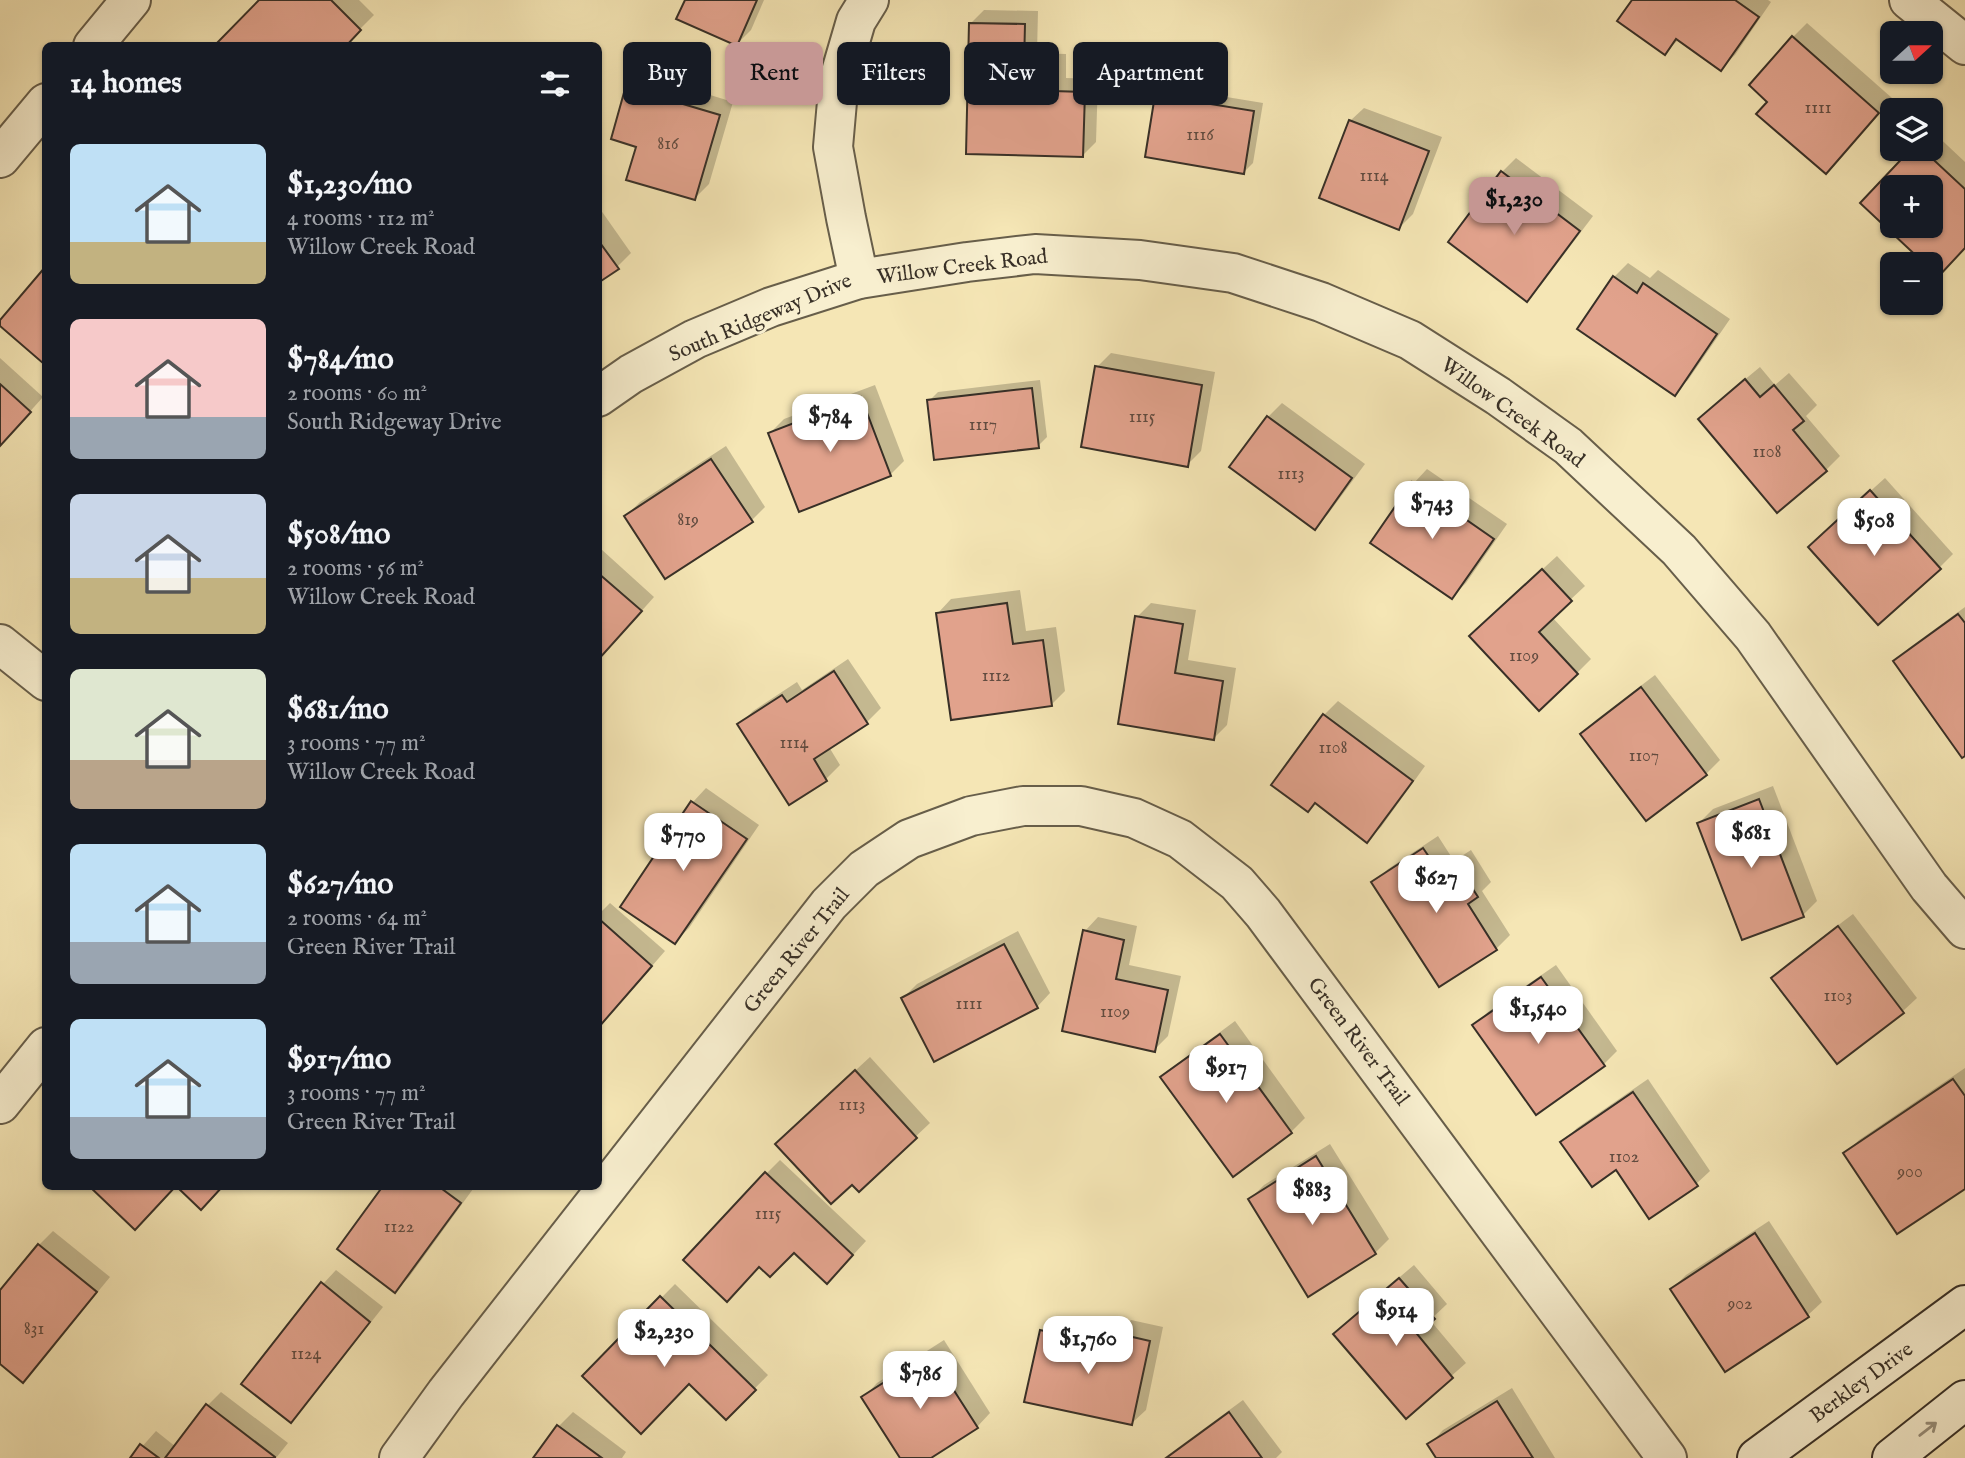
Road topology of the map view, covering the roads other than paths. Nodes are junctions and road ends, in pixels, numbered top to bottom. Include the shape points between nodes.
1 (131, 0) edge
2 (869, 0) edge
3 (1909, 0) edge
4 (96, 42) edge
5 (1965, 45) edge
6 (42, 108) edge
7 (0, 158) edge
8 (859, 279) junction
9 (602, 394) edge
10 (0, 644) edge
11 (42, 678) edge
12 (1965, 929) edge
13 (42, 1051) edge
14 (0, 1104) edge
15 (1965, 1305) edge
16 (1965, 1400) edge
17 (400, 1458) edge
18 (1667, 1458) edge
19 (1757, 1458) edge
20 (1892, 1458) edge

1 - 4 street
2 - 8 street, South Ridgeway Drive via 856,21 838,79 833,147
3 - 5 street
6 - 7 street
8 - 9 street, South Ridgeway Drive via 771,307 695,339
8 - 12 street, Willow Creek Road via 1035,254 1140,260 1233,273 1321,302 1410,340 1568,446 1679,550 1753,636 1930,887
10 - 11 street
13 - 14 street
15 - 19 street, Berkley Drive
20 -> 16 street
17 - 18 street, Green River Trail via 829,904 864,869 909,839 971,816 1023,806 1081,806 1134,818 1180,839 1237,883

